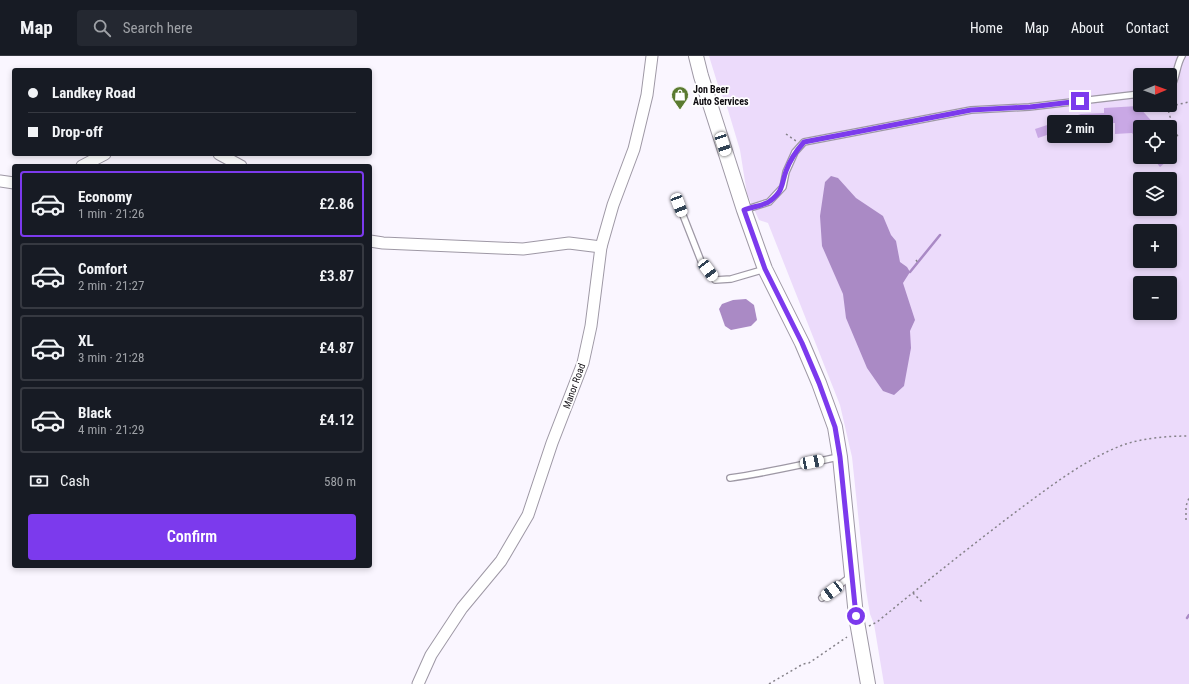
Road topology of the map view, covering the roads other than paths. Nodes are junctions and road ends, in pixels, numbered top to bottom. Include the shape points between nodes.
1 (652, 56) edge
2 (696, 56) edge
3 (1182, 56) edge
4 (1177, 74) edge
5 (1133, 95) edge
6 (102, 156) edge
7 (223, 156) edge
8 (86, 164) edge
9 (237, 164) edge
10 (0, 181) edge
11 (12, 183) edge
12 (679, 205) dead end
13 (744, 210) junction
14 (372, 241) edge
15 (601, 247) junction
16 (765, 269) junction
17 (840, 457) junction
18 (730, 478) dead end
19 (852, 576) junction
20 (822, 598) dead end
21 (418, 684) edge
22 (868, 684) edge

1 - 15 street, Manor Road via 647,95 634,148
2 - 13 street via 700,76
3 - 4 lane
5 - 13 lane via 1030,107 971,110 804,142 795,152 786,172 783,187 769,202
6 - 8 street
7 - 9 street
10 - 11 street
12 - 16 lane via 701,261 715,280
13 - 16 street
14 - 15 street via 523,249 568,243
15 - 21 street, Manor Road via 591,326 583,363 552,443 528,516 501,561 462,608 431,655
16 - 17 street via 819,383 835,427
17 - 18 lane
17 - 19 street
19 - 20 lane
19 - 22 street

